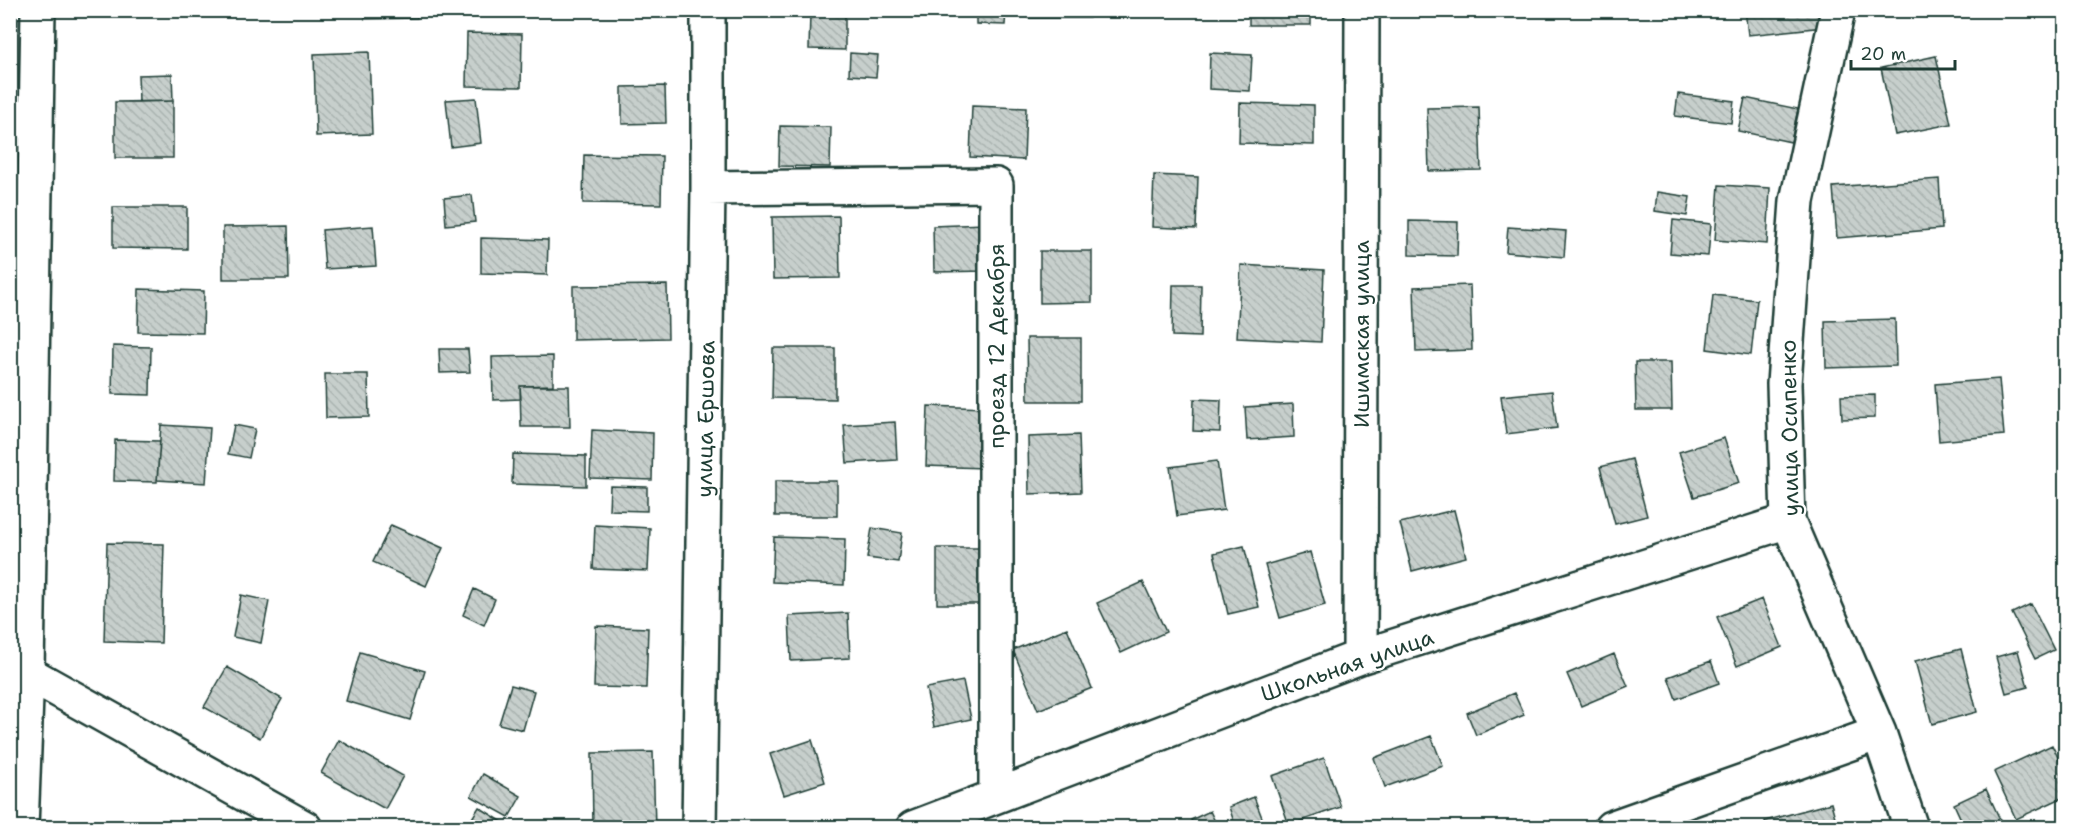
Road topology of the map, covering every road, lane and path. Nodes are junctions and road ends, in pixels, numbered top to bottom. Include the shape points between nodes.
1 (38, 10) edge
2 (708, 10) edge
3 (1362, 10) edge
4 (1838, 10) edge
5 (708, 188) junction
6 (1788, 521) junction
7 (1360, 657) junction
8 (19, 667) edge
9 (1879, 733) junction
10 (996, 796) junction
11 (21, 828) edge
12 (305, 828) edge
13 (699, 828) edge
14 (913, 828) edge
15 (1611, 828) edge
16 (1911, 828) edge

1 - 8 street
2 - 5 street, улица Ершова
3 - 7 street, Ишимская улица
4 - 6 street, улица Осипенко via 1797,201 1784,384
5 - 10 street, проезд 12 Декабря via 996,185
5 - 13 street, улица Ершова
6 - 7 street, Школьная улица
6 - 9 street, улица Осипенко
7 - 10 street, Школьная улица
8 - 11 street
8 - 12 street
9 - 15 street
9 - 16 street, улица Осипенко
10 - 14 street, Школьная улица

